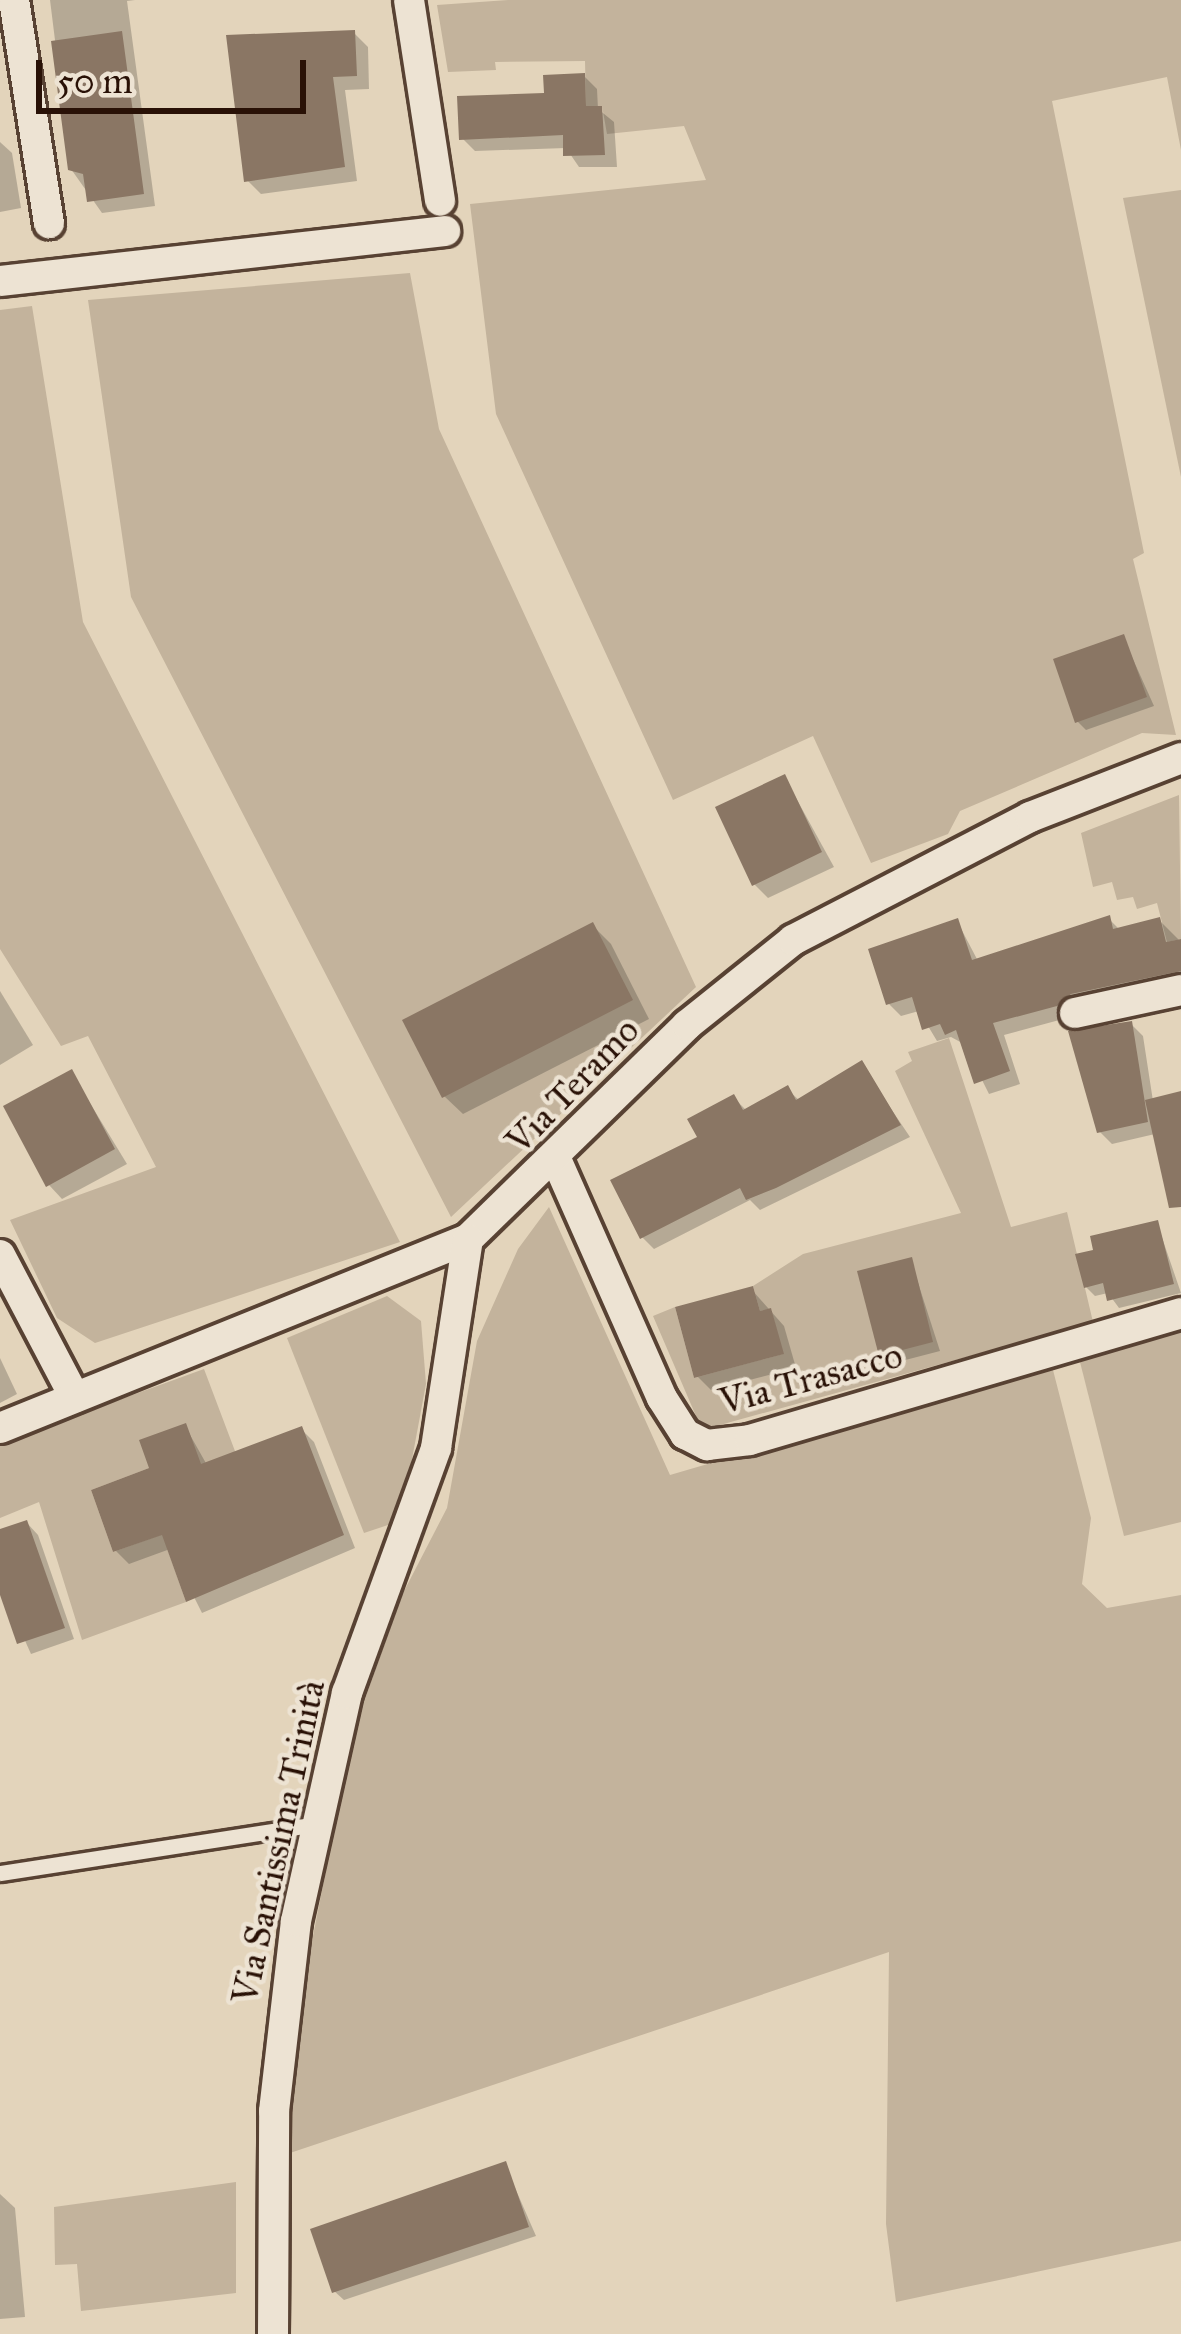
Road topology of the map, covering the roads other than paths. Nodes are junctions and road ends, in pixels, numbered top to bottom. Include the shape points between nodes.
1 (14, 0) edge
2 (409, 0) edge
3 (49, 223) dead end
4 (0, 281) edge
5 (1181, 758) edge
6 (1181, 990) edge
7 (1075, 1013) dead end
8 (556, 1159) junction
9 (468, 1239) junction
10 (0, 1255) edge
11 (1181, 1313) edge
12 (75, 1398) junction
13 (0, 1428) edge
14 (315, 1824) junction
15 (0, 1873) edge
16 (273, 2334) edge

1 - 3 street
2 - 4 street via 442,216
5 - 8 street, Via Teramo via 1030,817 793,940 687,1025
6 - 7 street
8 - 9 street, Via Teramo
8 - 11 street, Via Trasacco via 662,1398 677,1425 707,1445 750,1440
9 - 12 street, Via Teramo
9 - 14 street, Via Santissima Trinità via 436,1448 346,1693
10 - 12 street
12 - 13 street, Via Teramo
14 - 15 lane
14 - 16 street, Via Santissima Trinità via 276,2086

